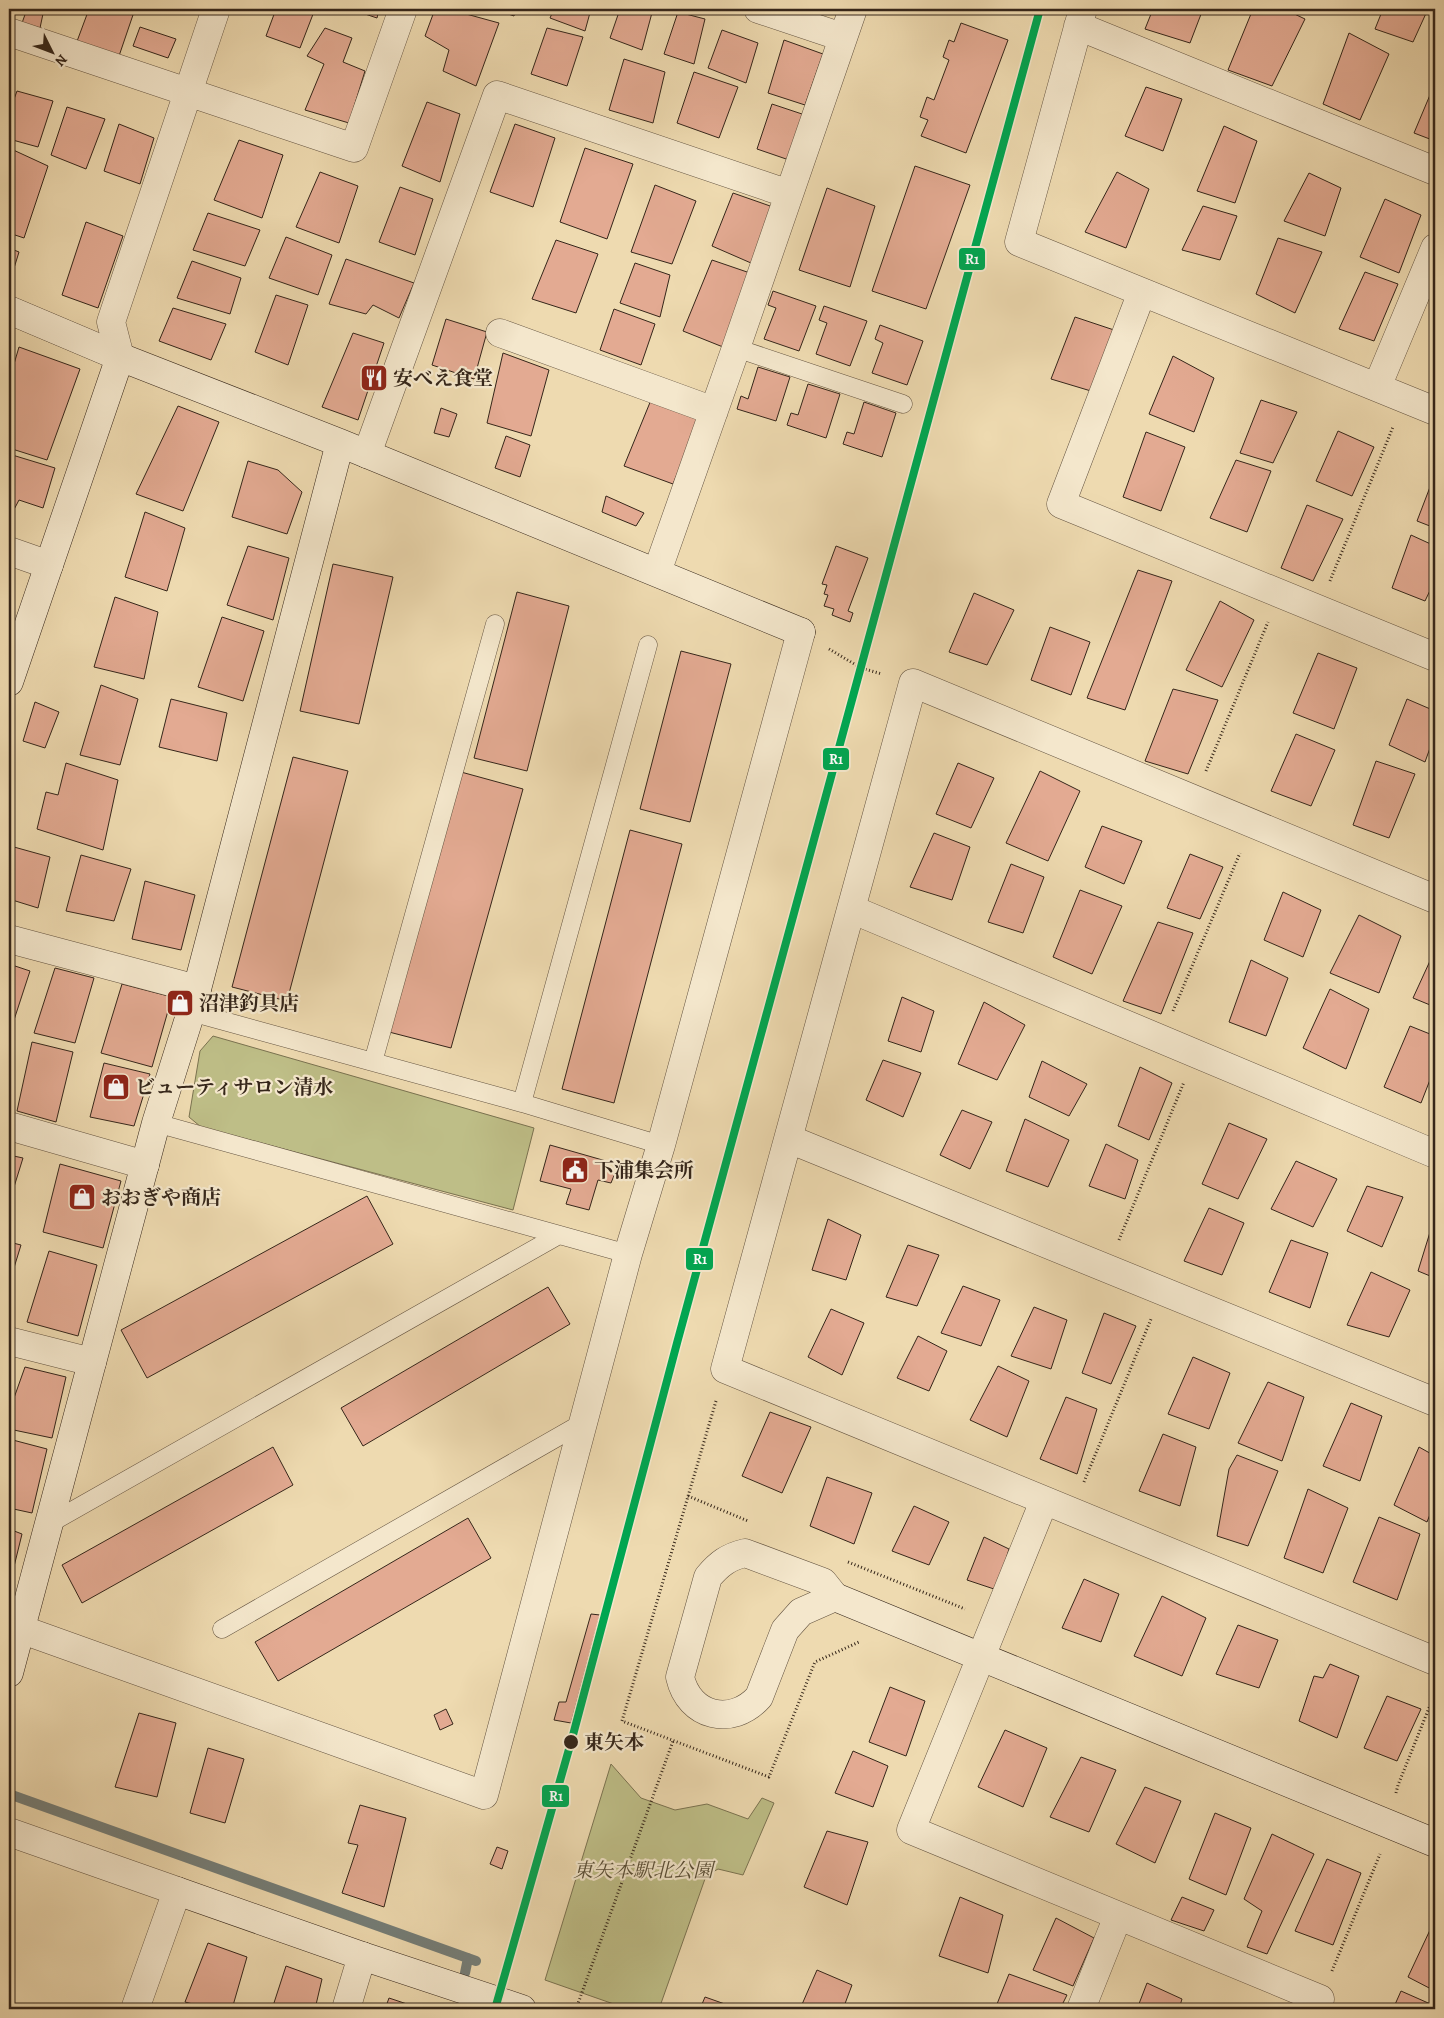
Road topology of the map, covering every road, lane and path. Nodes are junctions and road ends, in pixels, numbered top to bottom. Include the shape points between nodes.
1 (216, 9) edge
2 (403, 9) edge
3 (758, 9) edge
4 (853, 9) edge
5 (1081, 17) edge
6 (9, 32) edge
7 (842, 37) junction
8 (188, 92) junction
9 (1435, 171) edge
10 (789, 194) junction
11 (1435, 248) edge
12 (1142, 292) junction
13 (9, 310) edge
14 (500, 333) dead end
15 (736, 348) junction
16 (120, 357) junction
17 (1377, 387) junction
18 (1405, 398) junction
19 (902, 404) dead end
20 (714, 411) junction
21 (1435, 411) edge
22 (340, 443) junction
23 (366, 454) junction
24 (9, 551) edge
25 (49, 565) junction
26 (657, 572) junction
27 (1280, 593) junction
28 (1318, 609) junction
29 (495, 624) dead end
30 (801, 632) junction
31 (648, 645) dead end
32 (1435, 657) edge
33 (9, 682) edge
34 (913, 683) junction
35 (1194, 799) junction
36 (1253, 824) junction
37 (1435, 899) edge
38 (851, 909) junction
39 (9, 939) edge
40 (194, 1000) junction
41 (1161, 1039) junction
42 (1196, 1054) junction
43 (373, 1062) junction
44 (522, 1103) junction
45 (156, 1123) junction
46 (9, 1126) edge
47 (789, 1139) junction
48 (661, 1145) junction
49 (1435, 1154) edge
50 (145, 1165) junction
51 (559, 1235) junction
52 (628, 1254) junction
53 (1107, 1269) junction
54 (1162, 1291) junction
55 (9, 1340) edge
56 (92, 1362) junction
57 (725, 1369) junction
58 (1435, 1402) edge
59 (584, 1422) junction
60 (1044, 1501) junction
61 (1072, 1513) junction
62 (47, 1525) junction
63 (835, 1597) junction
64 (15, 1627) edge
65 (222, 1629) dead end
66 (867, 1646) dead end
67 (981, 1656) junction
68 (1435, 1661) edge
69 (9, 1673) edge
70 (673, 1740) junction
71 (9, 1832) edge
72 (1435, 1842) edge
73 (177, 1891) junction
74 (1118, 1916) junction
75 (362, 1956) junction
76 (135, 2009) edge
77 (346, 2009) edge
78 (522, 2009) edge
79 (576, 2009) edge
80 (1081, 2009) edge
81 (1316, 2009) edge

1 - 8 street
2 - 8 street via 354,148
3 - 7 street
4 - 7 street
5 - 9 street
5 - 12 street via 1019,242
6 - 8 street
7 - 10 street
8 - 16 street via 111,322
10 - 15 street
10 - 23 street via 497,95
11 - 17 street
12 - 17 street
12 - 27 street via 1061,504
13 - 16 street
14 - 20 street
15 - 19 lane
15 - 20 street
16 - 22 street
16 - 25 street
17 - 18 street
18 - 21 street
18 - 28 path
20 - 26 street
22 - 23 street
22 - 40 street
23 - 26 street
24 - 25 street
25 - 33 street
26 - 30 street
27 - 28 street
27 - 35 path
28 - 32 street
29 - 43 lane
30 - 34 path via 861,668
30 - 48 street
31 - 44 lane
34 - 35 street
34 - 38 street
35 - 36 street
36 - 37 street
36 - 41 path
38 - 41 street
38 - 47 street
39 - 40 street
40 - 43 lane
40 - 45 street
41 - 42 street
42 - 49 street
42 - 53 path
43 - 44 lane
44 - 48 lane
45 - 50 street
45 - 51 lane
46 - 50 street
47 - 53 street
47 - 57 street
48 - 52 street
50 - 56 street
51 - 52 lane
51 - 62 lane
52 - 59 street
53 - 54 street
54 - 58 street
54 - 61 path
55 - 56 street
56 - 62 street
57 - 60 street
57 - 70 path via 622,1721
59 - 64 street via 484,1795
59 - 65 lane
60 - 61 street
60 - 67 street
61 - 68 street
62 - 64 street
63 - 63 street via 801,1612 785,1630 759,1697 751,1705 738,1713 723,1716 699,1708 690,1700 680,1677 708,1577 731,1556 745,1553 823,1582
63 - 67 street
64 - 69 street
66 - 70 path via 858,1642 815,1662 770,1777
67 - 72 street
67 - 74 street via 911,1830
70 - 79 path
71 - 73 street
73 - 75 street
73 - 76 street
74 - 80 street
74 - 81 street via 1320,1999
75 - 77 street
75 - 78 street

